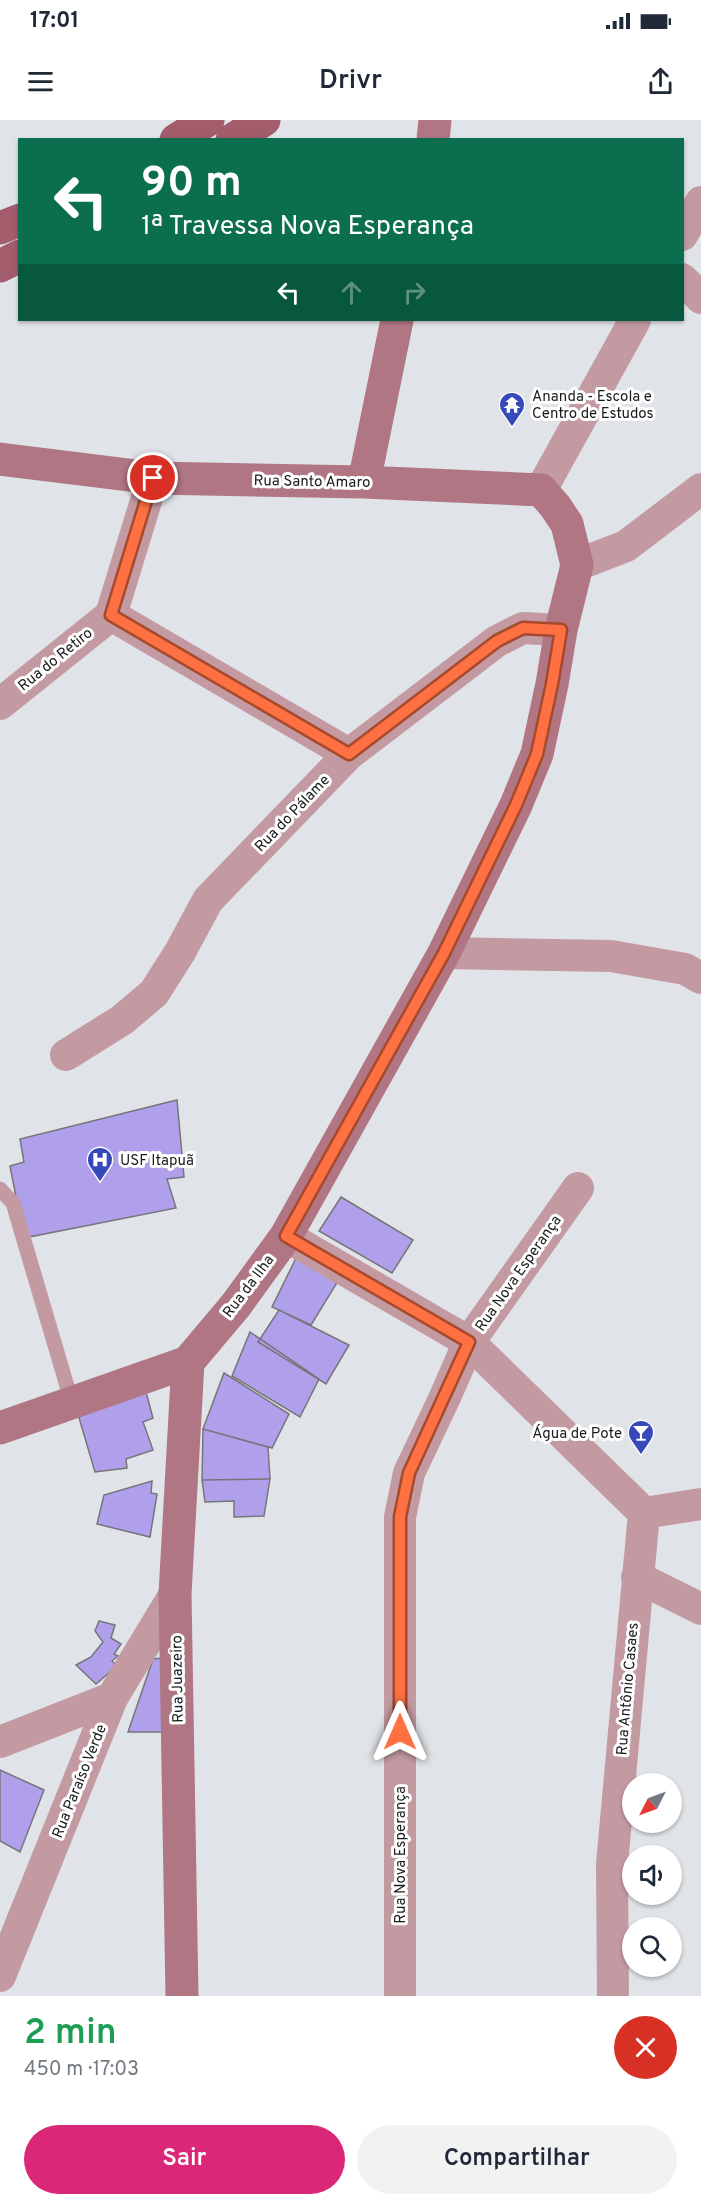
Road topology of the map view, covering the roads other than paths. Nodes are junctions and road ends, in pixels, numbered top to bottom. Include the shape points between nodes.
1 (208, 120) edge
2 (264, 120) edge
3 (435, 120) edge
4 (179, 138) edge
5 (235, 138) edge
6 (433, 138) edge
7 (701, 202) edge
8 (18, 221) edge
9 (0, 228) edge
10 (684, 232) edge
11 (18, 257) edge
12 (0, 266) edge
13 (684, 281) edge
14 (701, 298) edge
15 (397, 321) edge
16 (634, 321) edge
17 (0, 459) edge
18 (153, 478) junction
19 (364, 482) junction
20 (701, 489) edge
21 (541, 490) junction
22 (577, 564) junction
23 (111, 615) junction
24 (561, 630) junction
25 (0, 704) edge
26 (349, 754) junction
27 (444, 953) junction
28 (696, 966) edge
29 (66, 1055) dead end
30 (578, 1188) dead end
31 (0, 1189) edge
32 (286, 1236) junction
33 (469, 1342) junction
34 (188, 1362) junction
35 (72, 1403) junction
36 (0, 1428) edge
37 (701, 1504) edge
38 (644, 1513) junction
39 (637, 1577) junction
40 (175, 1594) junction
41 (701, 1609) edge
42 (112, 1698) junction
43 (0, 1742) edge
44 (0, 1976) edge
45 (182, 1996) edge
46 (400, 1996) edge
47 (613, 1996) edge

1 - 4 main road
2 - 5 main road
3 - 6 main road
7 - 10 street
8 - 9 main road
11 - 12 main road
13 - 14 street
15 - 19 main road
16 - 21 street
17 - 18 main road, Rua Santo Amaro
18 - 19 main road, Rua Santo Amaro
18 - 23 street
19 - 21 main road, Rua Santo Amaro
20 - 22 street via 626,546
21 - 22 main road via 567,524
22 - 24 main road, Rua da Ilha
23 - 25 street, Rua do Retiro
23 - 26 street
24 - 26 street, Rua do Pálame via 523,628 497,641
24 - 27 main road, Rua da Ilha via 537,754
26 - 29 street, Rua do Pálame via 208,900 154,993 122,1020
27 - 28 street via 611,956
27 - 32 main road, Rua da Ilha
30 - 33 street, Rua Nova Esperança
31 - 35 lane via 13,1203
32 - 33 street
32 - 34 main road, Rua da Ilha
33 - 38 street
33 - 46 street, Rua Nova Esperança via 409,1473 400,1517
34 - 35 main road
34 - 40 main road, Rua Juazeiro
35 - 36 main road
37 - 38 street
38 - 39 street, Rua Antônio Casaes
39 - 41 street
39 - 47 street, Rua Antônio Casaes via 612,1864
40 - 42 street, Rua Paraíso Verde
40 - 45 main road, Rua Juazeiro
42 - 43 street
42 - 44 street, Rua Paraíso Verde

